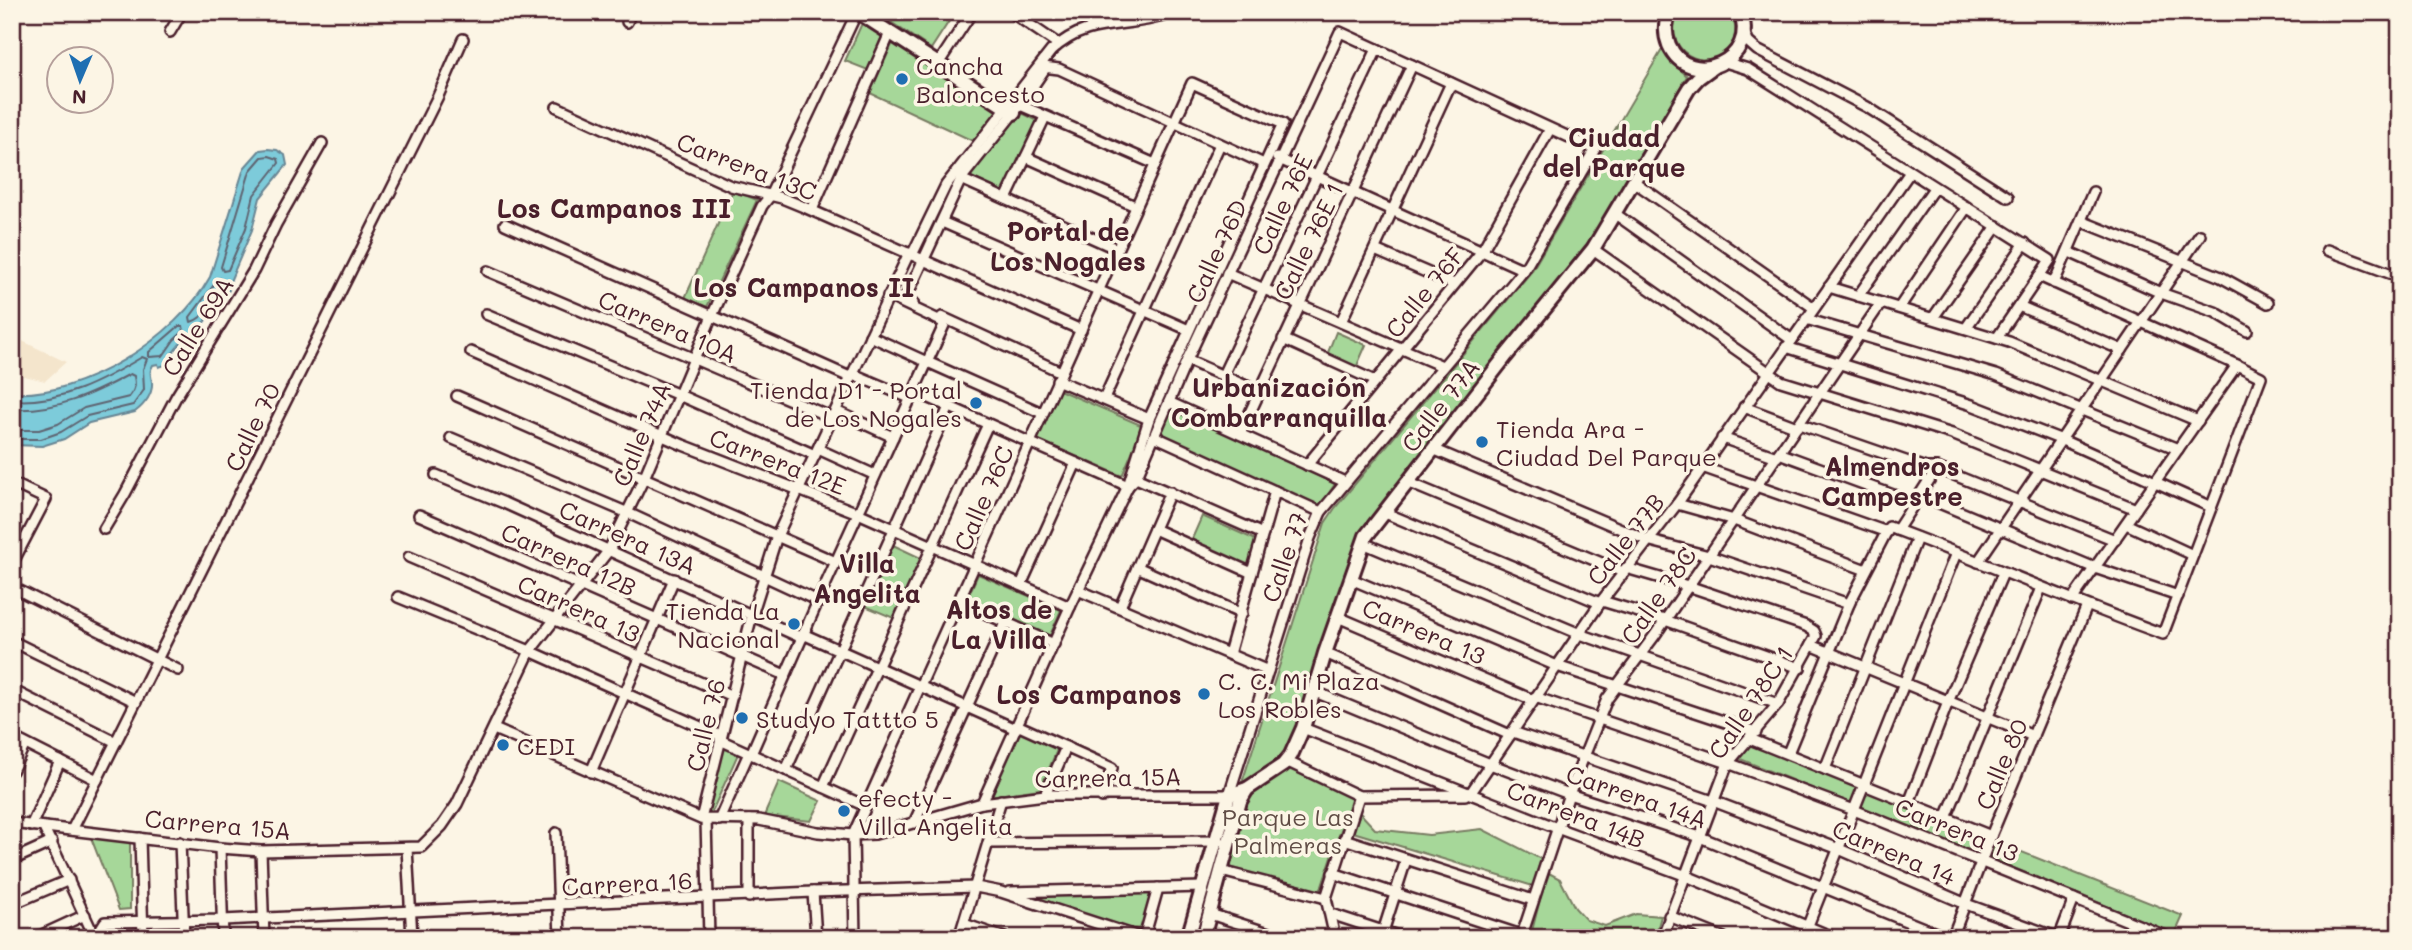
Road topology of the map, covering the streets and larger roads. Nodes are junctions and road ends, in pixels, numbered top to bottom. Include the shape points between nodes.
1 (182, 12) edge
2 (631, 12) edge
3 (858, 12) edge
4 (972, 12) edge
5 (1011, 12) edge
6 (1173, 12) edge
7 (1656, 12) edge
8 (1670, 12) edge
9 (1742, 18) edge
10 (627, 22) dead end
11 (1665, 27) junction
12 (170, 32) dead end
13 (890, 33) junction
14 (463, 39) dead end
15 (1058, 44) junction
16 (1377, 48) junction
17 (938, 64) junction
18 (1719, 64) junction
19 (1412, 65) junction
20 (1042, 67) junction
21 (1451, 83) junction
22 (557, 107) dead end
23 (1013, 109) junction
24 (1045, 117) junction
25 (1173, 123) junction
26 (1283, 124) joint
27 (1550, 129) junction
28 (322, 143) dead end
29 (1220, 144) junction
30 (1269, 154) junction
31 (1026, 157) junction
32 (1280, 159) junction
33 (1155, 164) junction
34 (1265, 164) junction
35 (1910, 172) junction
36 (1317, 176) junction
37 (961, 179) junction
38 (1633, 181) junction
39 (1934, 188) junction
40 (1353, 192) junction
41 (2093, 192) dead end
42 (770, 197) junction
43 (2008, 197) dead end
44 (1006, 199) junction
45 (1135, 206) junction
46 (1967, 207) junction
47 (812, 210) junction
48 (1393, 211) junction
49 (1614, 213) junction
50 (2081, 221) junction
51 (942, 222) junction
52 (505, 224) dead end
53 (1997, 226) junction
54 (2200, 235) dead end
55 (2025, 243) junction
56 (1117, 249) junction
57 (1593, 249) junction
58 (1375, 250) junction
59 (2327, 250) dead end
60 (1482, 251) junction
61 (2069, 252) junction
62 (910, 254) junction
63 (924, 260) junction
64 (2183, 261) junction
65 (1524, 270) junction
66 (488, 271) dead end
67 (1227, 273) junction
68 (2039, 276) junction
69 (2400, 277) edge
70 (2054, 283) junction
71 (1454, 284) junction
72 (1829, 287) junction
73 (1263, 289) junction
74 (1098, 291) junction
75 (2161, 293) junction
76 (888, 296) junction
77 (1858, 296) junction
78 (1881, 303) junction
79 (2269, 303) dead end
80 (1299, 304) junction
81 (2019, 306) junction
82 (1814, 308) junction
83 (1899, 308) junction
84 (1144, 310) junction
85 (486, 314) dead end
86 (712, 316) junction
87 (1933, 318) junction
88 (1806, 319) junction
89 (952, 321) junction
90 (1341, 322) junction
91 (2141, 322) junction
92 (1966, 328) junction
93 (1081, 330) junction
94 (1189, 330) junction
95 (2248, 331) dead end
96 (1860, 334) junction
97 (870, 336) junction
98 (1997, 338) junction
99 (1283, 339) junction
100 (1789, 344) junction
101 (1402, 349) junction
102 (2122, 350) junction
103 (471, 352) dead end
104 (694, 357) junction
105 (1187, 360) junction
106 (929, 363) junction
107 (1840, 364) junction
108 (2237, 365) junction
109 (1442, 366) junction
110 (1769, 372) junction
111 (1223, 375) junction
112 (853, 376) junction
113 (1059, 376) junction
114 (2103, 379) junction
115 (1375, 381) junction
116 (1260, 392) junction
117 (914, 394) junction
118 (1820, 394) junction
119 (679, 395) junction
120 (457, 396) dead end
121 (1104, 400) junction
122 (1169, 402) junction
123 (949, 407) junction
124 (1744, 407) junction
125 (2082, 410) junction
126 (1042, 413) junction
127 (835, 414) junction
128 (1149, 419) junction
129 (2198, 421) junction
130 (988, 424) junction
131 (1798, 426) junction
132 (1240, 434) junction
133 (663, 436) junction
134 (1154, 436) junction
135 (451, 438) dead end
136 (893, 438) junction
137 (1722, 438) junction
138 (2062, 440) junction
139 (1030, 442) junction
140 (1433, 449) junction
141 (2178, 449) junction
142 (816, 452) junction
143 (1778, 455) junction
144 (1076, 463) junction
145 (1307, 464) junction
146 (1702, 467) junction
147 (1937, 468) junction
148 (2041, 470) junction
149 (436, 475) dead end
150 (876, 475) junction
151 (644, 478) junction
152 (1136, 478) junction
153 (1345, 482) junction
154 (1407, 482) junction
155 (2155, 482) junction
156 (12, 483) edge
157 (1128, 486) junction
158 (1755, 488) junction
159 (797, 490) junction
160 (1275, 491) junction
161 (1170, 492) junction
162 (1917, 499) junction
163 (2019, 501) junction
164 (1677, 504) junction
165 (2211, 507) junction
166 (2136, 509) junction
167 (1321, 512) junction
168 (1383, 512) junction
169 (628, 513) junction
170 (858, 513) junction
171 (419, 514) dead end
172 (1734, 520) junction
173 (2126, 524) junction
174 (894, 528) junction
175 (104, 529) dead end
176 (1154, 529) junction
177 (1897, 530) junction
178 (2000, 530) junction
179 (1887, 532) junction
180 (1263, 534) junction
181 (777, 536) junction
182 (1917, 538) junction
183 (1647, 540) junction
184 (2115, 540) junction
185 (1363, 543) junction
186 (932, 546) junction
187 (609, 550) junction
188 (1956, 553) junction
189 (2193, 555) junction
190 (1709, 556) junction
191 (409, 557) dead end
192 (836, 562) junction
193 (1978, 562) junction
194 (12, 564) edge
195 (974, 565) junction
196 (1137, 567) junction
197 (2095, 568) junction
198 (1624, 570) junction
199 (1866, 570) junction
200 (1252, 573) junction
201 (2003, 573) junction
202 (764, 576) junction
203 (674, 579) junction
204 (1351, 579) junction
205 (1021, 585) junction
206 (582, 586) junction
207 (1688, 586) junction
208 (12, 587) edge
209 (2041, 588) junction
210 (1078, 590) junction
211 (2178, 596) junction
212 (397, 597) dead end
213 (2072, 600) junction
214 (818, 601) junction
215 (958, 601) junction
216 (1601, 602) junction
217 (1849, 604) junction
218 (2087, 606) junction
219 (1070, 607) junction
220 (1120, 607) junction
221 (1242, 614) junction
222 (752, 615) junction
223 (1338, 617) junction
224 (554, 619) junction
225 (657, 619) junction
226 (1665, 620) junction
227 (1005, 623) junction
228 (1580, 634) junction
229 (802, 636) junction
230 (12, 641) edge
231 (1054, 644) junction
232 (1811, 645) junction
233 (839, 649) junction
234 (530, 652) junction
235 (1829, 652) junction
236 (1325, 653) junction
237 (1229, 654) junction
238 (1641, 654) junction
239 (640, 657) junction
240 (741, 658) junction
241 (158, 659) junction
242 (876, 666) junction
243 (1557, 666) junction
244 (1865, 667) junction
245 (1800, 668) junction
246 (178, 670) dead end
247 (1268, 671) junction
248 (785, 675) junction
249 (1905, 684) junction
250 (1617, 685) junction
251 (920, 686) junction
252 (12, 690) edge
253 (1313, 691) junction
254 (624, 695) junction
255 (732, 696) junction
256 (1534, 699) junction
257 (136, 702) junction
258 (1948, 702) junction
259 (1778, 704) junction
260 (966, 708) junction
261 (1987, 717) junction
262 (1597, 720) junction
263 (1016, 727) junction
264 (1303, 727) junction
265 (494, 729) junction
266 (1511, 733) junction
267 (1753, 735) junction
268 (2034, 736) junction
269 (12, 737) edge
270 (721, 738) junction
271 (116, 742) junction
272 (25, 744) junction
273 (1066, 747) junction
274 (750, 753) junction
275 (1788, 753) junction
276 (1584, 757) junction
277 (60, 761) junction
278 (1286, 761) junction
279 (1728, 763) junction
280 (1490, 764) junction
281 (1825, 769) junction
282 (786, 770) junction
283 (12, 771) edge
284 (591, 772) junction
285 (97, 780) junction
286 (1864, 785) junction
287 (823, 787) junction
288 (1247, 789) junction
289 (1470, 794) junction
290 (1569, 794) junction
291 (1045, 795) junction
292 (1229, 795) junction
293 (1359, 796) junction
294 (1102, 797) junction
295 (1001, 800) junction
296 (1713, 801) junction
297 (982, 803) junction
298 (1909, 803) junction
299 (866, 806) junction
300 (1854, 810) junction
301 (1946, 818) junction
302 (704, 819) junction
303 (719, 820) junction
304 (749, 820) junction
305 (12, 823) edge
306 (914, 823) junction
307 (31, 826) junction
308 (44, 828) junction
309 (1556, 828) junction
310 (72, 830) junction
311 (555, 833) dead end
312 (853, 835) junction
313 (1991, 836) junction
314 (1700, 837) junction
315 (140, 838) junction
316 (1344, 839) junction
317 (1222, 841) junction
318 (51, 842) junction
319 (180, 842) junction
320 (988, 844) junction
321 (421, 847) joint
322 (220, 848) junction
323 (407, 848) junction
324 (1839, 849) junction
325 (261, 851) junction
326 (12, 860) edge
327 (1406, 860) junction
328 (1982, 861) junction
329 (1221, 871) junction
330 (1333, 873) junction
331 (1684, 875) junction
332 (69, 880) junction
333 (976, 887) junction
334 (1203, 887) junction
335 (1824, 887) junction
336 (1158, 888) junction
337 (854, 890) junction
338 (813, 892) junction
339 (1001, 892) junction
340 (1395, 894) junction
341 (749, 897) junction
342 (708, 898) junction
343 (1326, 898) junction
344 (2074, 899) junction
345 (1533, 900) junction
346 (12, 904) edge
347 (1966, 904) junction
348 (559, 905) junction
349 (411, 912) junction
350 (1210, 914) junction
351 (1331, 914) junction
352 (85, 915) junction
353 (1669, 916) junction
354 (263, 918) junction
355 (223, 920) junction
356 (184, 921) junction
357 (142, 922) junction
358 (964, 924) junction
359 (1807, 926) junction
360 (99, 933) edge
361 (1382, 934) edge
362 (1524, 937) edge
363 (35, 938) edge
364 (143, 938) edge
365 (184, 938) edge
366 (223, 938) edge
367 (264, 938) edge
368 (412, 938) edge
369 (560, 938) edge
370 (709, 938) edge
371 (816, 938) edge
372 (855, 938) edge
373 (959, 938) edge
374 (1005, 938) edge
375 (1143, 938) edge
376 (1188, 938) edge
377 (1203, 938) edge
378 (1284, 938) edge
379 (1335, 938) edge
380 (1404, 938) edge
381 (1662, 938) edge
382 (1724, 938) edge
383 (1802, 938) edge
384 (1835, 938) edge
385 (1950, 938) edge
386 (2059, 938) edge
387 (2169, 938) edge

1 - 12 street
2 - 10 street
3 - 13 street
3 - 42 street, Calle 74A
4 - 17 street
5 - 15 street
6 - 15 street, Calle 76 via 1084,29
7 - 11 street
8 - 11 street
9 - 18 street, Calle 77A via 1741,43 1735,54
9 - 43 street via 1748,42 1757,50 1867,107
11 - 18 street via 1679,59 1701,68
13 - 17 street
13 - 47 street
14 - 241 street, Calle 70
15 - 20 street, Calle 76
16 - 19 street
16 - 32 street, Calle 76D via 1340,32
16 - 36 street, Calle 76E
17 - 23 street
18 - 35 street via 1748,69
18 - 38 street, Calle 77A via 1689,88
19 - 21 street
19 - 40 street, Calle 76E 1
20 - 23 street, Calle 76
20 - 23 street, Calle 76
20 - 25 street via 1059,69
21 - 27 street
21 - 48 street
22 - 42 street, Carrera 13C via 728,185
23 - 24 street
23 - 37 street, Calle 76
23 - 62 street, Calle 76 via 946,185
24 - 31 street
24 - 33 street
25 - 26 street, Calle 76C via 1192,83
25 - 29 street
25 - 33 street, Calle 76C
26 - 30 street, Calle 76D
27 - 60 street, Calle 76F
27 - 65 street, Calle 77 via 1595,149
28 - 175 street, Calle 69A
29 - 34 street
29 - 84 street
30 - 32 street
30 - 34 street, Calle 76D
31 - 44 street
31 - 45 street
32 - 36 street
32 - 67 street, Calle 76D
33 - 45 street, Calle 76C
34 - 94 street, Calle 76D
35 - 39 street
35 - 72 street, Calle 77B
36 - 40 street
36 - 73 street, Calle 76E
37 - 44 street
37 - 51 street, Calle 76
38 - 49 street, Calle 77A
38 - 82 street
39 - 46 street
39 - 77 street
40 - 48 street
40 - 80 street, Calle 76E 1
41 - 50 street
42 - 47 street, Carrera 13C
42 - 86 street, Calle 74A
44 - 56 street
45 - 56 street, Calle 76C
46 - 53 street
46 - 83 street
47 - 62 street, Carrera 13C
48 - 58 street
48 - 60 street
49 - 57 street, Calle 77A
49 - 100 street
50 - 61 street
50 - 64 street
51 - 63 street, Calle 76
51 - 74 street
52 - 86 street
53 - 55 street
53 - 87 street
54 - 64 street
55 - 68 street via 2050,260
55 - 92 street
56 - 74 street, Calle 76C
57 - 110 street
57 - 140 street, Calle 77A
58 - 71 street
58 - 90 street
59 - 69 street
60 - 65 street
60 - 71 street, Calle 76F
61 - 70 street
61 - 75 street
62 - 63 street, Carrera 13C
62 - 76 street, Calle 76
63 - 89 street, Calle 76 via 905,300
63 - 93 street, Carrera 13C
64 - 75 street
64 - 79 street
65 - 109 street, Calle 77
66 - 104 street, Carrera 10A
67 - 73 street
67 - 105 street, Calle 76D
68 - 70 street
68 - 81 street
70 - 91 street
71 - 101 street, Calle 76F
72 - 77 street
72 - 82 street, Calle 77B
73 - 80 street
73 - 111 street, Calle 76E
74 - 84 street
74 - 93 street, Calle 76C
75 - 91 street
75 - 95 street via 2215,312
76 - 97 street, Calle 76
76 - 106 street via 945,323
77 - 78 street
78 - 83 street
78 - 96 street, Calle 78C
80 - 90 street
80 - 99 street, Calle 76E 1
81 - 98 street
81 - 102 street
82 - 88 street, Calle 77B
83 - 87 street
84 - 94 street
84 - 121 street
85 - 119 street
86 - 104 street, Calle 74A
86 - 112 street
87 - 92 street
88 - 96 street
88 - 100 street, Calle 77B
89 - 106 street
89 - 113 street
90 - 101 street
91 - 102 street
91 - 108 street
92 - 98 street
93 - 113 street, Calle 76C
94 - 128 street, Calle 76D
96 - 107 street, Calle 78C
96 - 125 street via 1996,375
97 - 106 street
97 - 112 street, Calle 76
98 - 114 street
99 - 115 street
99 - 116 street, Calle 76E 1
100 - 107 street
100 - 110 street, Calle 77B
101 - 109 street
101 - 115 street, Calle 76F
102 - 114 street
103 - 133 street, Carrera 12E
104 - 119 street, Calle 74A
104 - 127 street, Carrera 10A
105 - 111 street
105 - 122 street, Calle 76D
106 - 117 street
106 - 126 street
107 - 118 street, Calle 78C
107 - 138 street via 1972,405
108 - 129 street
108 - 165 street via 2261,377
109 - 153 street, Calle 77
110 - 118 street via 1781,381
110 - 124 street, Calle 77B
111 - 116 street
112 - 117 street
112 - 127 street, Calle 76
113 - 121 street
113 - 126 street, Calle 76C
114 - 125 street
114 - 129 street
115 - 145 street, Calle 76F
116 - 132 street, Calle 76E 1
117 - 123 street
117 - 136 street
118 - 131 street, Calle 78C
118 - 148 street via 1952,434
119 - 133 street, Calle 74A
119 - 142 street
120 - 151 street
121 - 128 street
122 - 132 street
122 - 134 street, Calle 76D
123 - 130 street
123 - 174 street
124 - 131 street
124 - 137 street, Calle 77B
125 - 138 street
125 - 141 street
126 - 139 street, Calle 76C
127 - 136 street, Carrera 10A
127 - 142 street, Calle 76
128 - 157 street, Calle 76D
129 - 141 street
130 - 139 street
130 - 186 street
131 - 143 street, Calle 78C
131 - 147 street
132 - 145 street
133 - 151 street, Calle 74A
133 - 159 street, Carrera 12E
134 - 152 street, Calle 76D
134 - 160 street
135 - 169 street
136 - 150 street
137 - 143 street
137 - 146 street, Calle 77B
138 - 148 street
138 - 155 street
139 - 144 street
139 - 195 street, Calle 76C
140 - 154 street, Calle 77A
140 - 183 street
141 - 155 street
142 - 150 street
142 - 159 street, Calle 76
143 - 158 street, Calle 78C
143 - 162 street
144 - 157 street
144 - 205 street
145 - 153 street
146 - 158 street
146 - 164 street, Calle 77B
147 - 162 street
147 - 163 street
148 - 163 street
148 - 166 street
149 - 187 street, Carrera 13A
150 - 170 street
151 - 169 street, Calle 74A
151 - 181 street
152 - 157 street, Calle 76D
152 - 161 street
153 - 167 street, Calle 77
154 - 168 street, Calle 77A
154 - 198 street
155 - 165 street
155 - 166 street
156 - 194 street via 46,499
157 - 210 street, Calle 76D
158 - 172 street, Calle 78C
158 - 179 street
159 - 170 street, Carrera 12E
159 - 181 street, Calle 76
160 - 167 street
160 - 180 street
161 - 176 street
161 - 180 street
162 - 177 street
162 - 178 street
163 - 178 street
163 - 184 street
164 - 172 street
164 - 183 street, Calle 77B
165 - 189 street
166 - 173 street
167 - 247 street, Calle 77
168 - 185 street, Calle 77A
168 - 216 street
169 - 187 street, Calle 74A
169 - 202 street
170 - 174 street, Carrera 12E
170 - 192 street
171 - 206 street, Carrera 12B
172 - 190 street, Calle 78C
172 - 199 street
173 - 184 street
173 - 189 street
174 - 186 street, Carrera 12E
174 - 233 street
176 - 196 street
176 - 200 street
177 - 179 street via 1889,527
177 - 182 street
178 - 193 street
178 - 197 street
179 - 199 street
180 - 200 street
181 - 192 street
181 - 202 street, Calle 76
182 - 188 street
182 - 244 street
183 - 190 street
183 - 198 street, Calle 77B
184 - 197 street
185 - 204 street, Calle 77A
185 - 228 street
186 - 195 street, Carrera 12E
186 - 242 street
187 - 203 street, Carrera 13A
187 - 206 street, Calle 74A
188 - 193 street
188 - 249 street
189 - 211 street
190 - 207 street, Calle 78C
190 - 217 street
191 - 224 street, Carrera 13
192 - 214 street
193 - 201 street
195 - 205 street, Carrera 12E
195 - 215 street, Calle 76C
196 - 220 street
196 - 221 street
197 - 211 street
197 - 213 street
198 - 207 street
198 - 216 street, Calle 77B
199 - 217 street
200 - 221 street
201 - 209 street
201 - 258 street
202 - 214 street
202 - 222 street, Calle 76
203 - 222 street, Carrera 13A
203 - 225 street
204 - 223 street, Calle 77A
204 - 243 street, Carrera 13
205 - 219 street, Carrera 12E
206 - 224 street, Calle 74A
206 - 225 street, Carrera 12B
207 - 226 street, Calle 78C
207 - 232 street via 1806,626 1816,636
208 - 241 street
209 - 213 street
209 - 261 street
210 - 219 street, Calle 76D
210 - 220 street
211 - 218 street via 2163,634
212 - 234 street
213 - 218 street
214 - 229 street
215 - 227 street
215 - 251 street, Calle 76C
216 - 226 street
216 - 228 street, Calle 77B
217 - 235 street
218 - 268 street, Calle 80
219 - 231 street, Calle 76D
220 - 237 street
221 - 237 street
222 - 229 street, Carrera 13A
222 - 240 street, Calle 76
223 - 236 street, Calle 77A
223 - 256 street, Carrera 13
224 - 234 street, Calle 74A
224 - 239 street, Carrera 13
225 - 239 street
225 - 240 street, Carrera 12B
226 - 238 street, Calle 78C
226 - 245 street
227 - 231 street
227 - 260 street
228 - 238 street
228 - 243 street, Calle 77B
229 - 233 street, Carrera 13A
229 - 248 street
230 - 257 street
231 - 263 street, Calle 76D
232 - 235 street
232 - 245 street, Calle 78C 1
233 - 242 street, Carrera 13A
233 - 282 street
234 - 254 street
234 - 265 street, Calle 74A
235 - 244 street
235 - 275 street
236 - 253 street, Calle 77A
236 - 266 street
237 - 247 street
238 - 250 street, Calle 78C
238 - 259 street
239 - 254 street
239 - 255 street, Carrera 13
240 - 248 street, Carrera 12B
240 - 255 street, Calle 76
241 - 246 street
241 - 257 street, Calle 70
242 - 251 street, Carrera 13A
242 - 287 street
243 - 250 street, Carrera 13
243 - 256 street, Calle 77B
244 - 249 street
244 - 281 street
245 - 259 street, Calle 78C 1
247 - 292 street, Calle 77
248 - 274 street
249 - 258 street
249 - 286 street
250 - 262 street, Calle 78C
250 - 267 street, Carrera 13
251 - 260 street, Carrera 13A
251 - 299 street, Calle 76C
252 - 271 street
253 - 264 street, Calle 77A
253 - 280 street, Carrera 14A
254 - 270 street
254 - 284 street
255 - 270 street, Calle 76
256 - 262 street, Carrera 13
256 - 266 street, Calle 77B
257 - 271 street, Calle 70
258 - 261 street
258 - 298 street
259 - 267 street, Calle 78C 1
260 - 263 street, Carrera 13A
260 - 306 street
261 - 268 street
261 - 301 street
262 - 276 street, Calle 78C
262 - 279 street, Carrera 13
263 - 273 street, Carrera 13A
263 - 297 street, Calle 76D
264 - 278 street, Calle 77A
264 - 289 street, Carrera 14B
265 - 284 street
265 - 321 street, Calle 74A via 457,804
266 - 276 street, Carrera 14
266 - 280 street, Calle 77B
267 - 275 street, Carrera 13
267 - 279 street, Calle 78C 1
268 - 313 street, Calle 80
269 - 272 street
270 - 274 street
270 - 302 street, Calle 76
271 - 285 street, Calle 70
272 - 277 street
272 - 283 street
273 - 291 street
273 - 294 street, Carrera 13A via 1112,768
274 - 282 street
274 - 303 street
275 - 281 street, Carrera 13
276 - 290 street, Calle 78C
276 - 296 street, Carrera 14
277 - 285 street
277 - 307 street
278 - 288 street, Calle 77A
278 - 293 street
279 - 296 street, Calle 78C 1
279 - 300 street, Carrera 13
280 - 289 street, Calle 77B
280 - 290 street, Carrera 14A
281 - 286 street, Carrera 13
282 - 287 street
284 - 302 street
285 - 310 street, Calle 70
286 - 298 street, Carrera 13
286 - 300 street
287 - 299 street
288 - 292 street
288 - 317 street, Calle 77
289 - 293 street
289 - 309 street, Carrera 14B
290 - 309 street, Calle 78C
290 - 314 street, Carrera 14A
291 - 294 street, Carrera 15A
291 - 295 street, Carrera 15A
292 - 294 street, Carrera 15A
292 - 317 street, Calle 77
293 - 316 street
295 - 297 street, Carrera 15A
295 - 320 street
296 - 314 street, Calle 78C 1
296 - 324 street, Carrera 14
297 - 306 street, Carrera 15A
298 - 301 street, Carrera 13
299 - 312 street, Calle 76C
300 - 324 street
300 - 328 street, Carrera 13
301 - 313 street, Carrera 13
302 - 303 street, Carrera 15A
302 - 342 street, Calle 76
303 - 304 street, Carrera 15A
304 - 312 street, Carrera 15A
304 - 341 street
305 - 307 street, Carrera 15A
306 - 312 street, Carrera 15A
307 - 308 street, Carrera 15A
308 - 310 street, Carrera 15A
308 - 318 street
309 - 331 street, Carrera 14B
309 - 345 street, Calle 78C
310 - 315 street, Carrera 15A
311 - 348 street
312 - 337 street, Calle 76C
313 - 328 street, Calle 80
314 - 331 street, Calle 78C 1
314 - 335 street, Carrera 14A
315 - 319 street, Carrera 15A
315 - 357 street
316 - 327 street
316 - 330 street
317 - 320 street
317 - 329 street, Calle 77
317 - 334 street, Calle 77
318 - 326 street
318 - 332 street
319 - 322 street, Carrera 15A
319 - 356 street
320 - 333 street
321 - 323 street, Carrera 15A
322 - 325 street, Carrera 15A
322 - 355 street
323 - 325 street, Carrera 15A
323 - 349 street
324 - 335 street
324 - 347 street, Carrera 14
325 - 354 street
327 - 340 street
327 - 345 street
328 - 344 street, Carrera 13
328 - 347 street, Calle 80
329 - 343 street
329 - 350 street, Calle 77
330 - 340 street
330 - 343 street
331 - 353 street, Calle 78C 1
331 - 359 street, Carrera 14B
332 - 346 street
332 - 352 street
333 - 337 street, Carrera 16
333 - 339 street, Carrera 16
333 - 358 street
334 - 336 street
334 - 376 street, Calle 77
335 - 359 street
335 - 385 street, Carrera 14A
336 - 339 street
336 - 375 street
337 - 338 street, Carrera 16
337 - 372 street, Calle 76C
338 - 341 street, Carrera 16
338 - 371 street
339 - 375 street, Carrera 16
340 - 361 street
340 - 362 street
341 - 342 street, Carrera 16
342 - 348 street, Carrera 16
342 - 370 street, Calle 76
343 - 351 street
344 - 386 street
344 - 387 street, Carrera 13
345 - 362 street, Calle 78C
347 - 385 street, Calle 80
347 - 386 street, Carrera 14
348 - 349 street, Carrera 16
348 - 369 street
349 - 354 street, Carrera 16
349 - 368 street
350 - 377 street, Calle 77
350 - 378 street
351 - 361 street
351 - 379 street
352 - 360 street
352 - 363 street
353 - 381 street, Calle 78C 1
353 - 382 street
354 - 355 street, Carrera 16
354 - 367 street
355 - 356 street, Carrera 16
355 - 366 street
356 - 357 street, Carrera 16
356 - 365 street
357 - 360 street, Carrera 16
357 - 364 street
358 - 373 street
358 - 374 street
359 - 383 street
359 - 384 street, Carrera 14B
361 - 380 street

